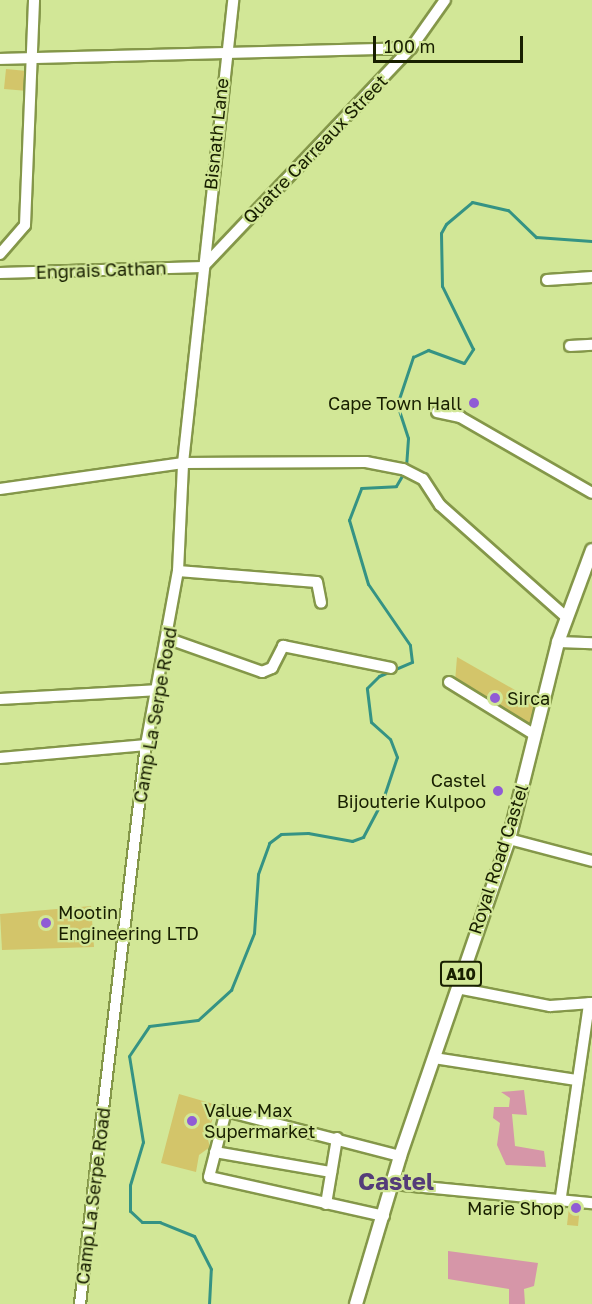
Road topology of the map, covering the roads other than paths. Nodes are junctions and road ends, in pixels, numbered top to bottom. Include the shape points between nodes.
1 (34, 0) edge
2 (233, 0) edge
3 (445, 0) edge
4 (411, 48) junction
5 (32, 57) junction
6 (224, 57) junction
7 (0, 59) edge
8 (0, 254) edge
9 (203, 267) junction
10 (0, 273) edge
11 (592, 277) edge
12 (548, 280) dead end
13 (592, 345) edge
14 (570, 346) dead end
15 (437, 412) dead end
16 (183, 463) junction
17 (0, 489) edge
18 (592, 493) edge
19 (592, 550) edge
20 (178, 571) junction
21 (321, 603) dead end
22 (567, 616) junction
23 (169, 639) junction
24 (558, 642) junction
25 (592, 643) edge
26 (391, 668) dead end
27 (449, 682) dead end
28 (160, 690) junction
29 (0, 699) edge
30 (535, 735) junction
31 (146, 745) junction
32 (0, 758) edge
33 (509, 839) junction
34 (592, 861) edge
35 (457, 988) junction
36 (590, 1003) edge
37 (434, 1058) junction
38 (576, 1080) junction
39 (337, 1138) junction
40 (215, 1152) junction
41 (400, 1156) junction
42 (331, 1172) junction
43 (393, 1184) junction
44 (560, 1203) junction
45 (592, 1203) edge
46 (327, 1204) junction
47 (384, 1216) junction
48 (80, 1304) edge
49 (356, 1304) edge

1 - 5 street
2 - 6 street, Bisnath Lane
3 - 4 street, Quatre Carreaux Street
4 - 6 street
4 - 9 street, Quatre Carreaux Street
5 - 6 street
5 - 7 street
5 - 8 street via 25,225
6 - 9 street, Bisnath Lane
9 - 10 street, Engrais Cathan
9 - 16 street, Camp La Serpe Road
11 - 12 street
13 - 14 street
15 - 18 street via 460,417
16 - 17 street
16 - 20 street, Camp La Serpe Road
16 - 22 street via 366,462 413,473 440,505
19 - 22 main road, Royal Road Castel / A10
20 - 21 street via 317,582
20 - 23 street, Camp La Serpe Road
22 - 24 main road, Royal Road Castel / A10
23 - 26 street via 262,672 272,668 283,646
23 - 28 street, Camp La Serpe Road
24 - 25 street
24 - 30 main road, Royal Road Castel / A10
27 - 30 street
28 - 29 street
28 - 31 street, Camp La Serpe Road
30 - 33 main road, Royal Road Castel / A10
31 - 32 street
31 - 48 street, Camp La Serpe Road
33 - 34 street
33 - 35 main road, Royal Road Castel / A10
35 - 36 street via 550,1006
35 - 37 main road, Royal Road Castel / A10
36 - 38 street
37 - 38 street
37 - 41 main road, Royal Road Castel / A10
38 - 44 street
39 - 40 street via 226,1111
39 - 41 street
39 - 42 street
40 - 42 street
40 - 46 street via 209,1177
41 - 43 main road, Royal Road Castel / A10
42 - 46 street
43 - 44 street
43 - 47 main road, Royal Road Castel / A10
44 - 45 street
46 - 47 street
47 - 49 main road, Royal Road Castel / A10

